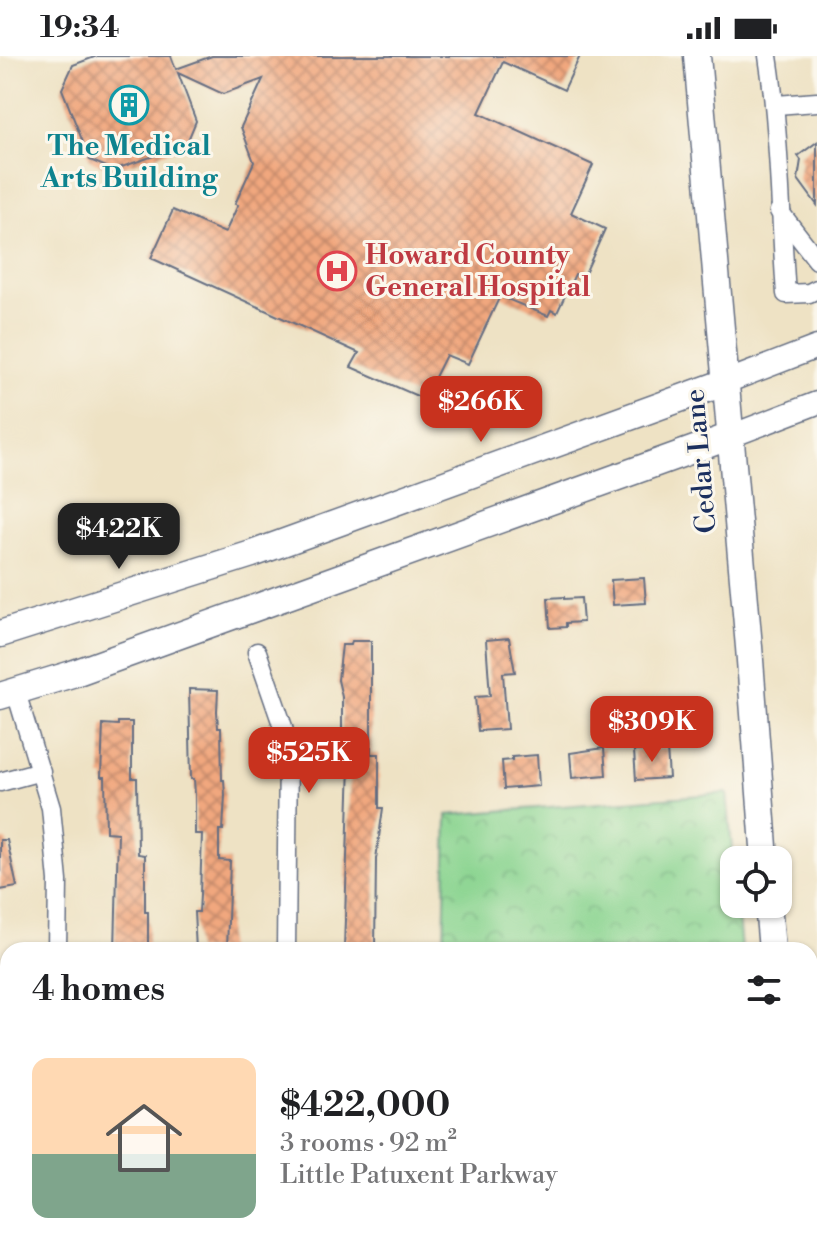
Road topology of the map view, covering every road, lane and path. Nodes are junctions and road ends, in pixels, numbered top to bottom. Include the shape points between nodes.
1 (697, 56) edge
2 (768, 56) edge
3 (817, 102) edge
4 (776, 105) junction
5 (779, 211) junction
6 (817, 260) edge
7 (817, 289) edge
8 (817, 347) edge
9 (726, 382) junction
10 (817, 403) edge
11 (731, 436) junction
12 (0, 634) edge
13 (257, 652) dead end
14 (8, 694) edge
15 (41, 771) junction
16 (0, 782) edge
17 (764, 846) edge
18 (769, 918) edge
19 (57, 942) edge
20 (286, 942) edge
21 (771, 942) edge

1 - 9 main road, Cedar Lane
2 - 4 street
3 - 4 street
4 - 5 street
5 - 6 street
5 - 7 street via 786,294
8 - 9 street
9 - 11 main road, Cedar Lane
9 - 12 main road via 252,554
10 - 11 street
11 - 14 main road
11 - 17 main road, Cedar Lane
13 - 20 street via 288,751
14 - 15 street
15 - 16 street
15 - 19 street via 56,843
18 - 21 main road

